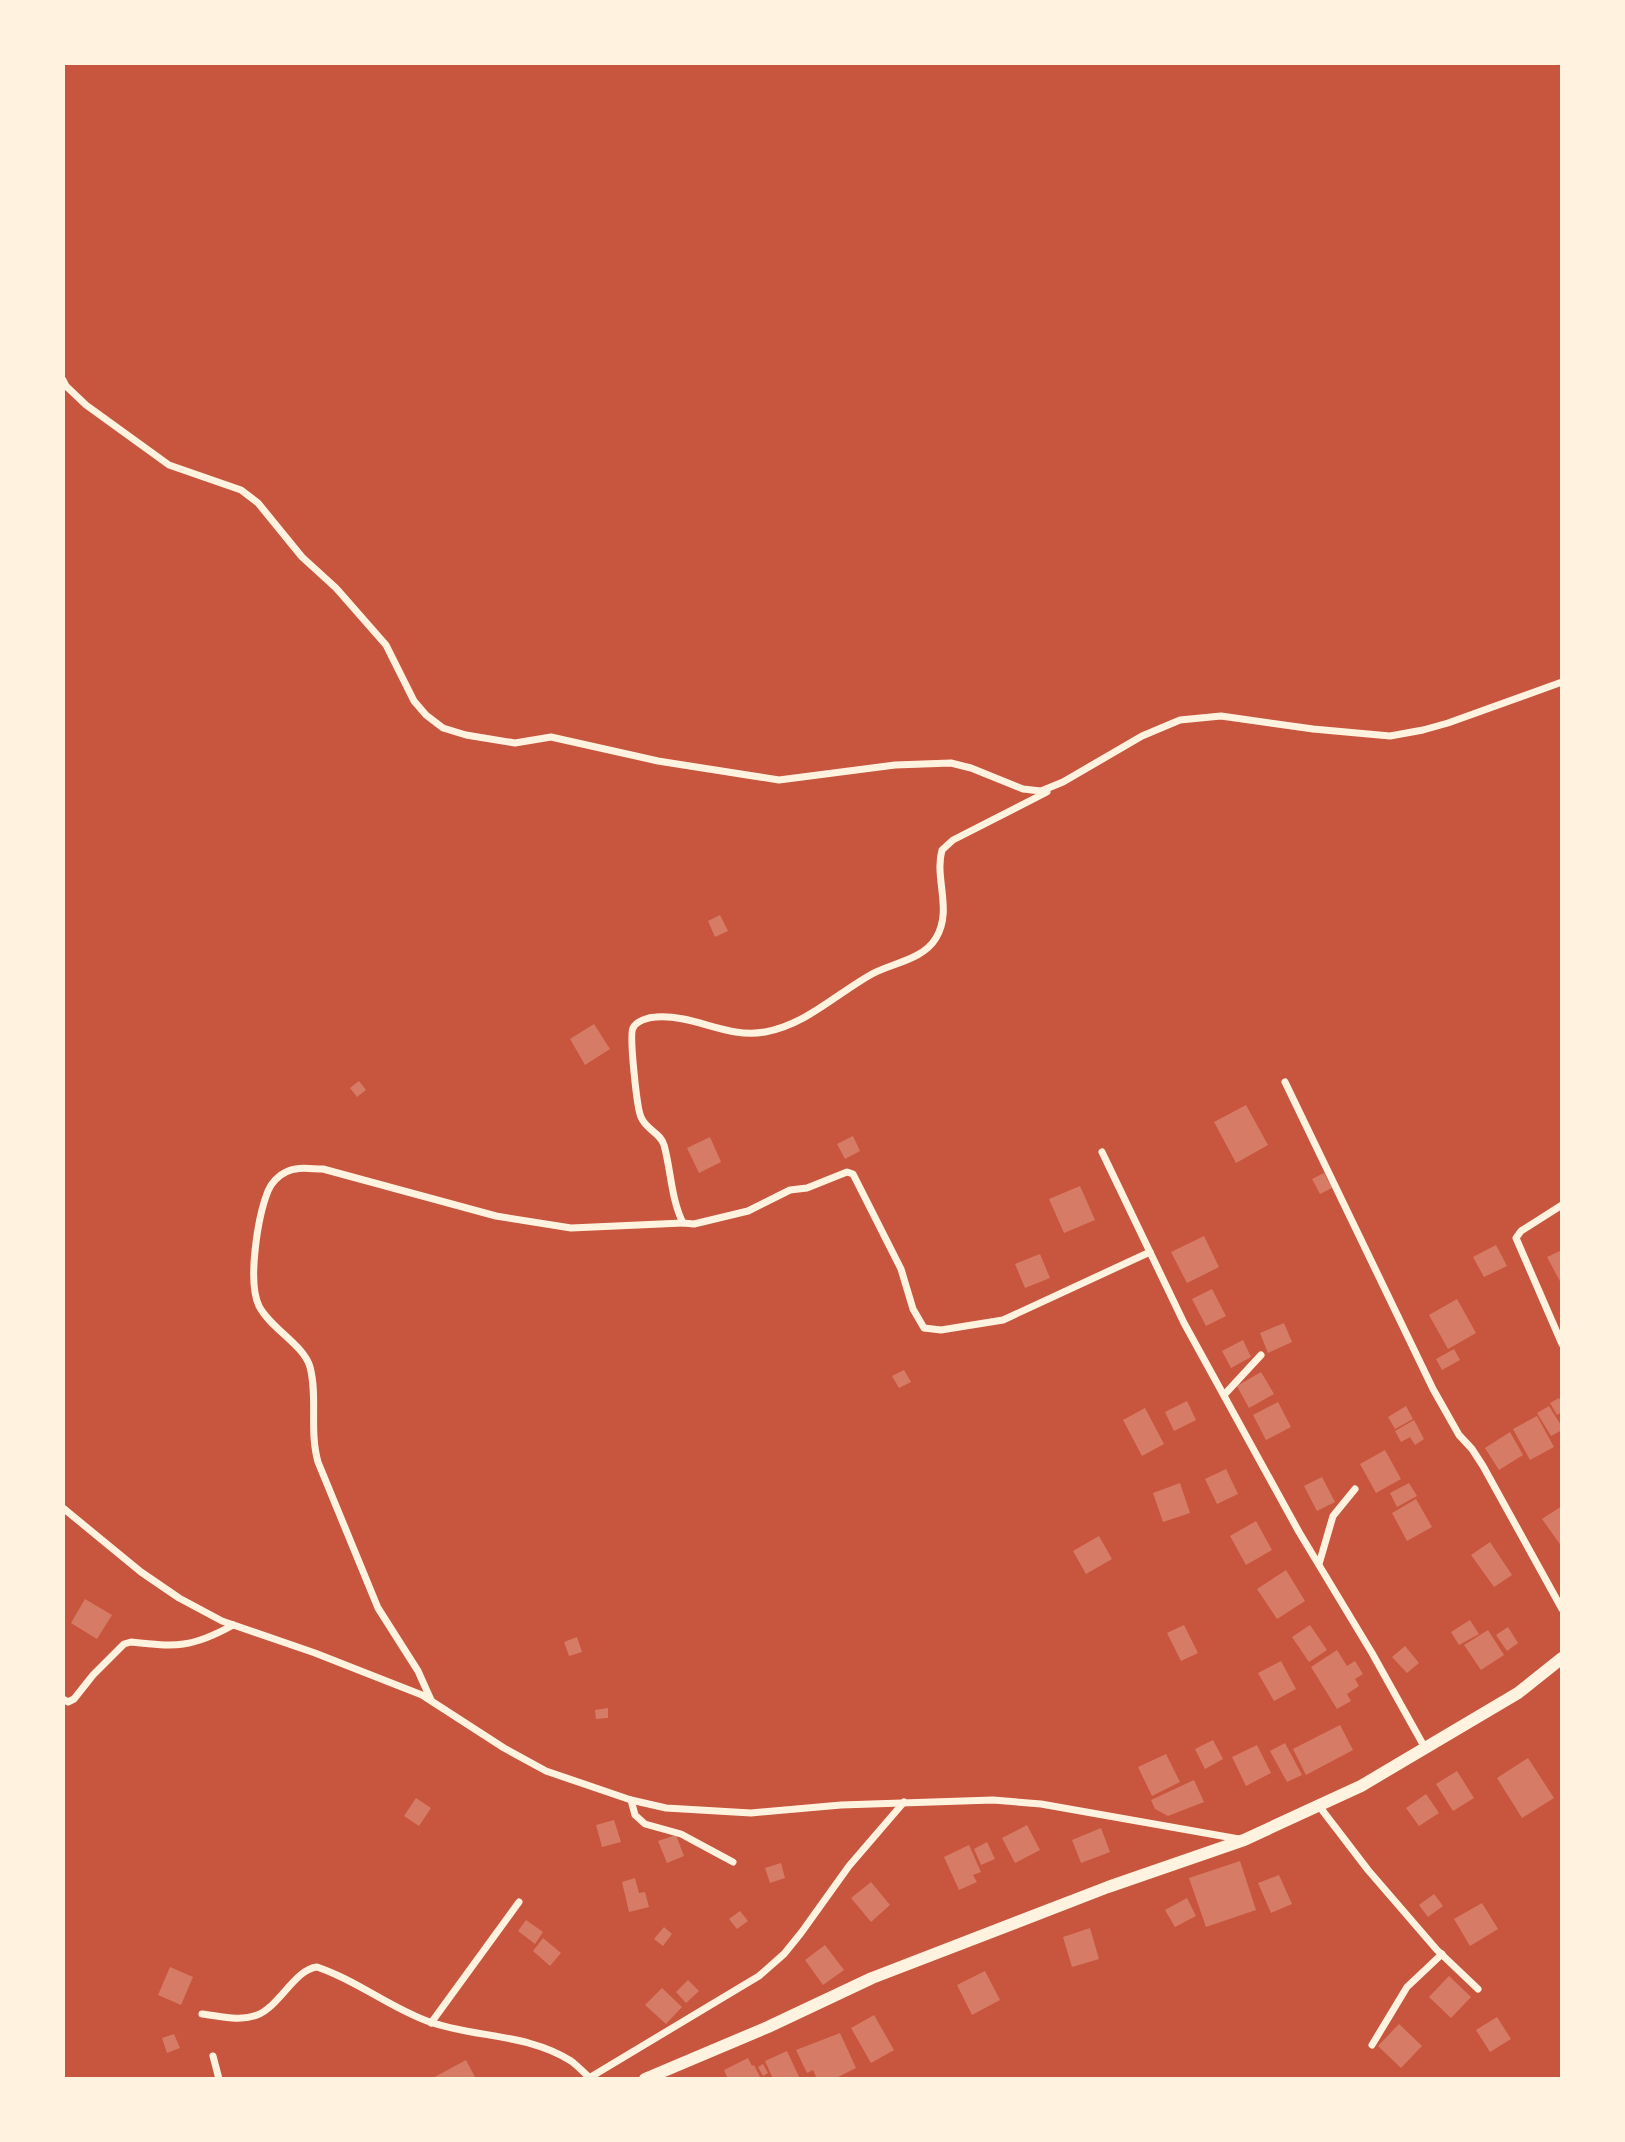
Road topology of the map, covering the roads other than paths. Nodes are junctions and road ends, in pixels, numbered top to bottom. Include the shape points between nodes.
1 (63, 380) edge
2 (1562, 682) edge
3 (1053, 788) junction
4 (1285, 1082) dead end
5 (1102, 1152) dead end
6 (1562, 1205) edge
7 (682, 1223) junction
8 (1150, 1252) junction
9 (1562, 1344) edge
10 (1261, 1355) dead end
11 (1224, 1395) junction
12 (1355, 1489) dead end
13 (63, 1508) edge
14 (1319, 1564) junction
15 (1562, 1609) edge
16 (233, 1625) junction
17 (1562, 1658) edge
18 (63, 1699) edge
19 (431, 1701) junction
20 (1425, 1748) junction
21 (631, 1800) junction
22 (904, 1802) junction
23 (1319, 1806) junction
24 (1244, 1840) junction
25 (733, 1862) dead end
26 (519, 1902) dead end
27 (1441, 1954) junction
28 (1478, 1989) dead end
29 (202, 2014) dead end
30 (431, 2023) junction
31 (1372, 2045) dead end
32 (213, 2056) dead end
33 (590, 2078) edge
34 (219, 2079) edge
35 (645, 2079) edge

1 - 3 street via 86,405 169,465 241,490 258,503 302,557 378,636 414,701 443,728 515,743 551,737 762,778 951,763 1023,789
2 - 3 street via 1448,723 1390,736 1221,716 1180,720 1142,736
3 - 7 street via 942,849 944,913 936,939 914,957 872,975 805,1019 778,1029 727,1031 663,1017 652,1017 633,1028 639,1114 662,1140
4 - 15 street via 1433,1388 1483,1466
5 - 8 street
6 - 9 street via 1516,1238
7 - 8 street via 747,1211 790,1190 850,1172 901,1269 918,1322 929,1330 1003,1320
7 - 19 street via 571,1228 505,1218 323,1169 286,1171 268,1189 260,1223 255,1293 265,1316 309,1363 318,1462 378,1608 418,1671
8 - 11 street
10 - 11 street
11 - 14 street
12 - 14 street via 1333,1516
13 - 16 street via 178,1598
14 - 20 street
16 - 18 street via 209,1639 183,1645 124,1644 74,1699
16 - 19 street
17 - 20 street via 1518,1693
19 - 21 street via 546,1771
20 - 23 street
21 - 22 street via 666,1808 751,1813
21 - 25 street via 635,1815 645,1824 681,1834
22 - 24 street via 1041,1804
22 - 33 street via 849,1866 784,1954 759,1976
23 - 24 street
23 - 27 street
24 - 35 street via 872,1978
26 - 30 street
27 - 28 street
27 - 31 street via 1407,1987
29 - 30 street via 239,2019 255,2016 271,2007 307,1970 317,1967
30 - 33 street via 554,2053
32 - 34 street

